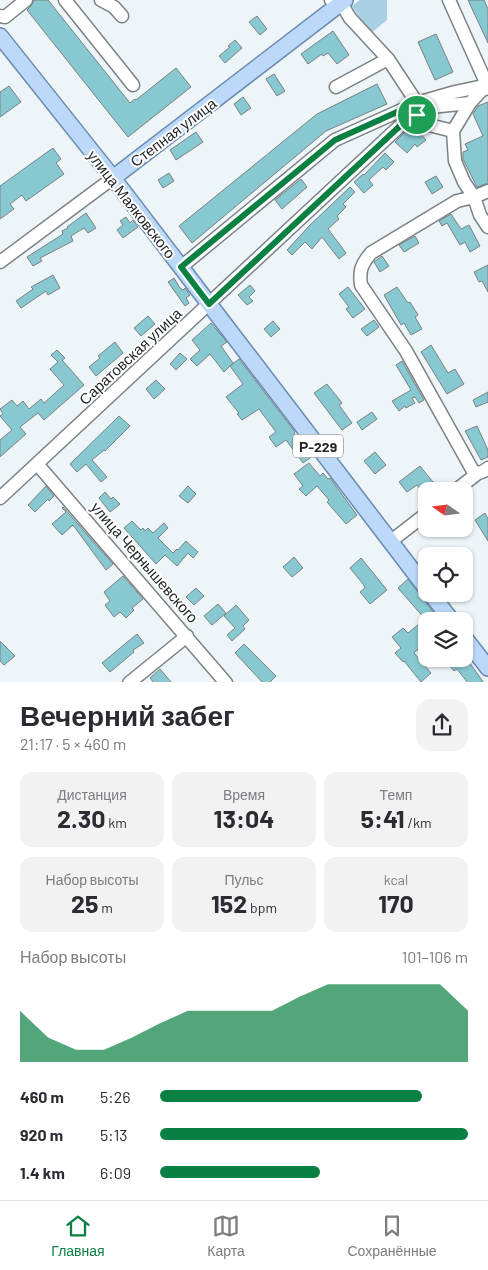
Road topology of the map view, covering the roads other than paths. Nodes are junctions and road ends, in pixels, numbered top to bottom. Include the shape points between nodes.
1 (14, 0) edge
2 (26, 0) edge
3 (66, 0) edge
4 (101, 0) edge
5 (449, 0) edge
6 (339, 1) edge
7 (0, 11) edge
8 (0, 16) edge
9 (122, 16) dead end
10 (0, 36) edge
11 (388, 59) junction
12 (133, 85) dead end
13 (488, 86) edge
14 (336, 87) dead end
15 (470, 103) junction
16 (417, 113) junction
17 (453, 131) junction
18 (113, 178) junction
19 (488, 191) edge
20 (474, 197) junction
21 (488, 227) edge
22 (0, 262) edge
23 (181, 267) junction
24 (209, 304) junction
25 (38, 465) junction
26 (483, 471) edge
27 (468, 482) edge
28 (0, 498) edge
29 (418, 520) edge
30 (391, 542) junction
31 (418, 577) edge
32 (437, 602) edge
33 (445, 612) edge
34 (187, 636) junction
35 (473, 649) edge
36 (488, 668) edge
37 (129, 682) edge
38 (226, 682) edge

1 - 7 street
2 - 8 street via 6,17
3 - 12 street
4 - 9 street
5 - 13 street
6 - 11 street via 350,18
6 - 18 main road, Степная улица
10 - 18 main road, улица Маяковского
11 - 14 street
11 - 16 street
13 - 15 street
13 - 16 street via 455,92
15 - 16 street via 440,106
15 - 17 street
16 - 17 street
16 - 23 street via 335,140
16 - 24 street, Саратовская улица via 412,121 401,125
17 - 20 street via 455,161
18 - 22 street, Степная улица
18 - 23 main road, улица Маяковского / Р-229
19 - 20 street
20 - 21 street
20 - 26 street via 457,201 371,253 359,273 361,286 406,351 473,471
23 - 24 main road, улица Маяковского / Р-229
24 - 25 street, Саратовская улица
24 - 30 main road, улица Маяковского / Р-229
25 - 28 street, Саратовская улица
25 - 34 street, улица Чернышевского
26 - 27 street
29 - 30 street
30 - 31 main road, улица Маяковского / Р-229
32 - 33 main road
34 - 37 street
34 - 38 street, улица Чернышевского
35 - 36 main road

